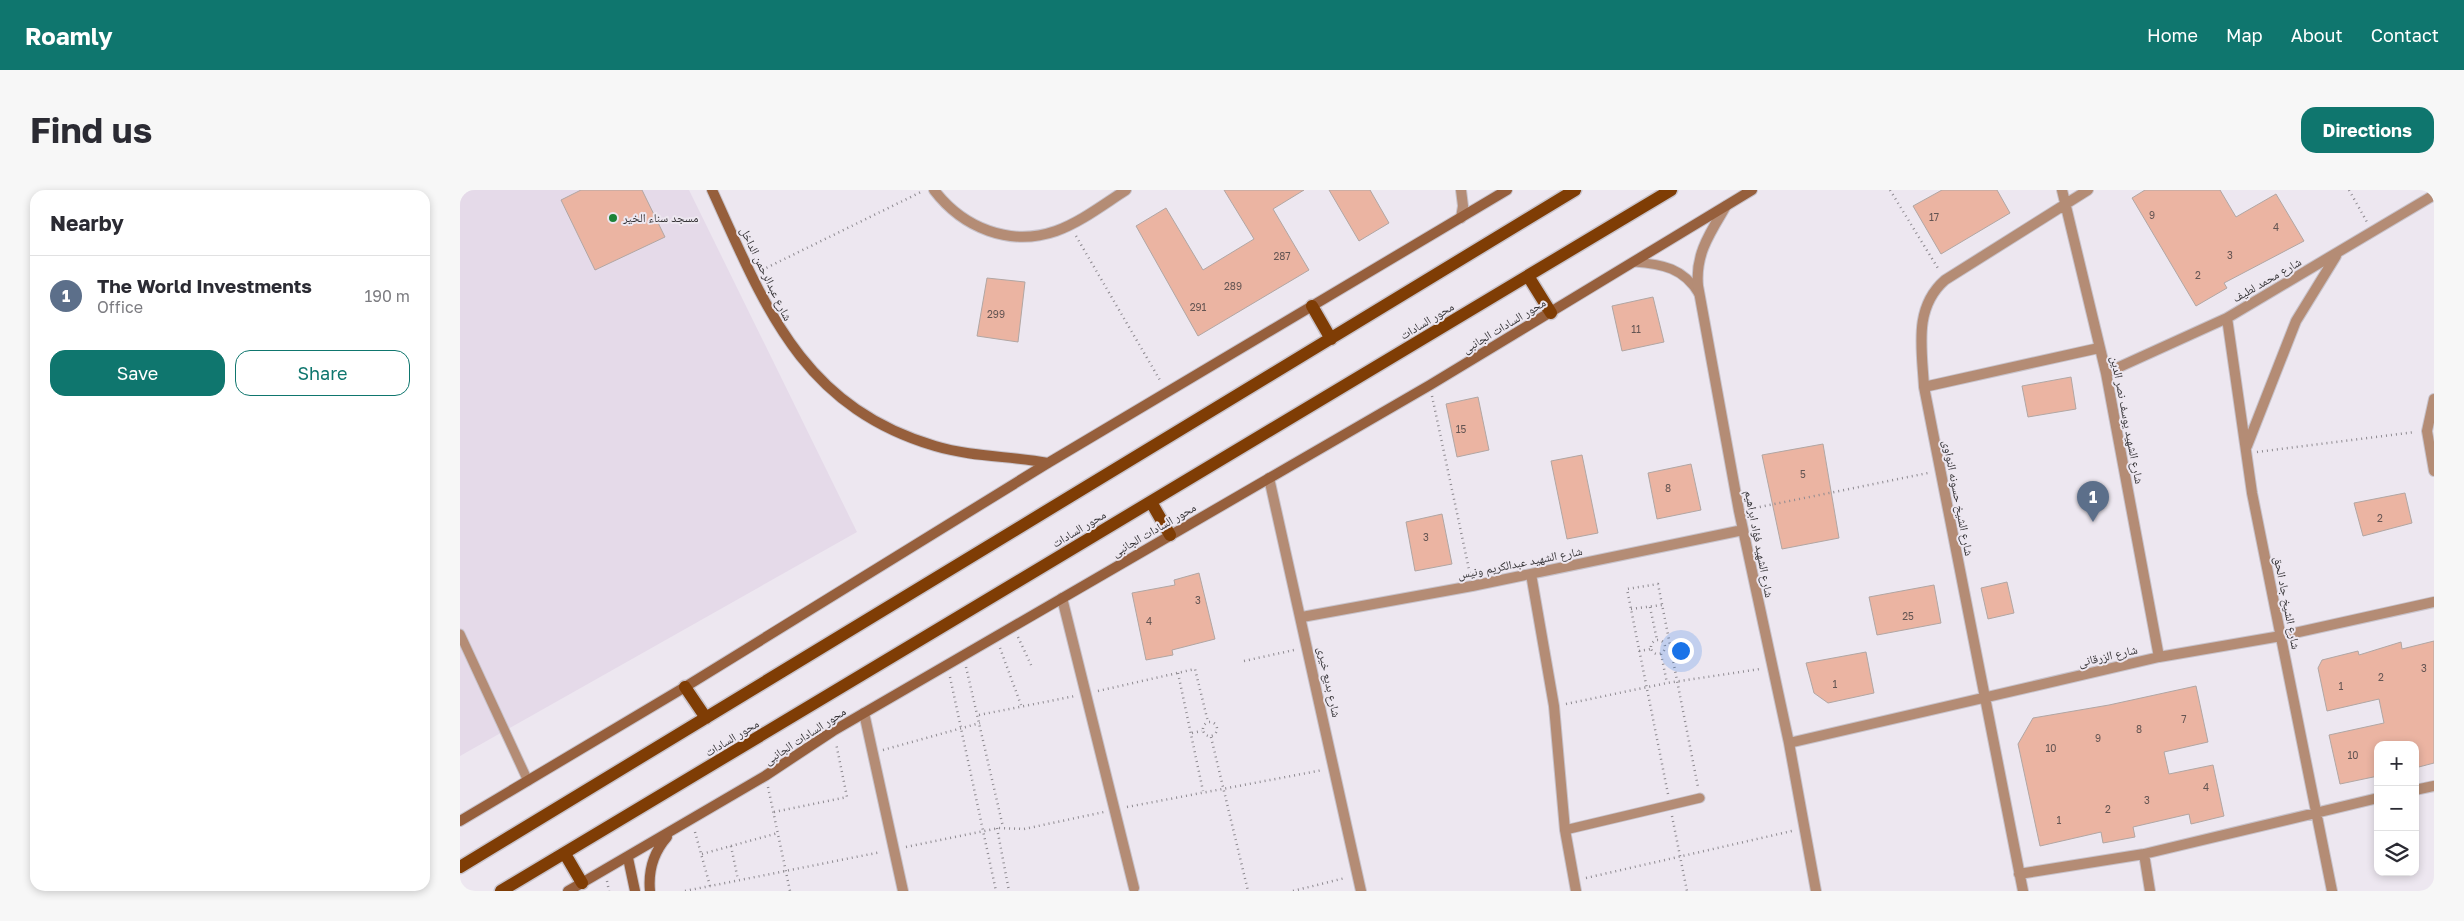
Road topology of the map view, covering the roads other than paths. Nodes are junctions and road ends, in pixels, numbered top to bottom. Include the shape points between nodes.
1 (712, 190) edge
2 (934, 190) edge
3 (1126, 190) edge
4 (1461, 190) edge
5 (1575, 190) edge
6 (1670, 190) edge
7 (1752, 190) edge
8 (2062, 190) edge
9 (2088, 190) edge
10 (1503, 191) edge
11 (2434, 195) edge
12 (2065, 203) junction
13 (1726, 206) junction
14 (1461, 218) junction
15 (2338, 254) junction
16 (1634, 262) junction
17 (1528, 276) junction
18 (1700, 296) junction
19 (1312, 306) junction
20 (1550, 313) junction
21 (2227, 318) junction
22 (1332, 340) junction
23 (2099, 348) junction
24 (2106, 373) junction
25 (1924, 387) junction
26 (2434, 399) edge
27 (2246, 450) junction
28 (1048, 463) junction
29 (2434, 471) edge
30 (1269, 478) junction
31 (1151, 502) junction
32 (1743, 530) junction
33 (1170, 535) junction
34 (1531, 574) junction
35 (1062, 598) junction
36 (2434, 602) edge
37 (1302, 617) junction
38 (460, 634) edge
39 (2280, 636) junction
40 (2159, 657) junction
41 (685, 687) junction
42 (1985, 697) junction
43 (864, 713) junction
44 (706, 718) junction
45 (1788, 743) junction
46 (528, 781) junction
47 (2434, 786) edge
48 (2419, 789) edge
49 (1700, 798) road end
50 (2374, 799) edge
51 (2318, 811) junction
52 (460, 821) edge
53 (1565, 830) junction
54 (672, 831) junction
55 (565, 854) junction
56 (2144, 854) junction
57 (628, 858) junction
58 (460, 867) edge
59 (2019, 874) junction
60 (582, 883) junction
61 (1575, 886) edge
62 (1134, 888) dead end
63 (501, 891) edge
64 (568, 891) edge
65 (635, 891) edge
66 (650, 891) edge
67 (903, 891) edge
68 (1361, 891) edge
69 (1816, 891) edge
70 (2023, 891) edge
71 (2150, 891) edge
72 (2332, 891) edge

1 - 28 street, شارع عبدالرحمن الداخل via 772,316 821,381 855,410 910,438 937,446
2 - 3 street via 955,214 971,224 1005,236 1026,238 1070,225
4 - 14 street
5 - 22 main road
6 - 17 main road, محور السادات
7 - 13 street, محور السادات الجانبى
8 - 12 street, شارع الشهيد يوسف نصر الدين
9 - 12 street, شارع الشيخ حسونه النواوى
10 - 14 street
11 - 15 street, شارع محمد لطيف
12 - 23 street, شارع الشهيد يوسف نصر الدين
12 - 25 street, شارع الشيخ حسونه النواوى via 1945,280 1928,299 1921,324
13 - 16 street, محور السادات الجانبى
13 - 18 street, شارع الشهيد فؤاد ابراهيم via 1700,252 1697,266
14 - 19 street
15 - 21 street, شارع محمد لطيف
15 - 27 street via 2296,321
16 - 18 lane via 1657,264 1679,272 1693,284
16 - 20 street, محور السادات الجانبى
17 - 20 main road
17 - 31 main road, محور السادات
18 - 32 street, شارع الشهيد فؤاد ابراهيم
19 - 22 main road
19 - 28 street
20 - 30 street, محور السادات الجانبى
21 - 24 street, شارع محمد لطيف
21 - 27 street, شارع الشيخ جاد الحق
22 - 44 main road
23 - 24 street, شارع الشهيد يوسف نصر الدين
23 - 25 street
24 - 40 street, شارع الشهيد يوسف نصر الدين
25 - 42 street, شارع الشيخ حسونه النواوى
26 - 29 street via 2427,431
27 - 39 street, شارع الشيخ جاد الحق
28 - 41 street
30 - 33 street, محور السادات الجانبى
30 - 37 street, شارع بديع خيرى
31 - 33 main road
31 - 55 main road, محور السادات
32 - 34 street, شارع الشهيد عبدالكريم ونيس
32 - 45 street, شارع الشهيد فؤاد ابراهيم
33 - 35 street, محور السادات الجانبى
34 - 37 street, شارع الشهيد عبدالكريم ونيس
34 - 53 street via 1554,706
35 - 43 street, محور السادات الجانبى
35 - 62 street
36 - 39 street, شارع الزرقانى
37 - 68 street, شارع بديع خيرى
38 - 46 lane
39 - 40 street, شارع الزرقانى
39 - 51 street, شارع الشيخ جاد الحق
40 - 42 street, شارع الزرقانى
41 - 44 main road
41 - 46 street
42 - 45 street, شارع الزرقانى
42 - 59 street, شارع الشيخ حسونه النواوى
43 - 54 street, محور السادات الجانبى
43 - 67 street
44 - 58 main road
45 - 69 street, شارع الشهيد فؤاد ابراهيم
46 - 52 street
47 - 48 street
49 - 53 lane
50 - 51 street
51 - 56 street
51 - 72 street, شارع الشيخ جاد الحق
53 - 61 street
54 - 57 street, محور السادات الجانبى
54 - 66 street via 652,861
55 - 60 main road
55 - 63 main road, محور السادات
56 - 59 street
56 - 71 street
57 - 60 street, محور السادات الجانبى
57 - 65 street
59 - 70 street, شارع الشيخ حسونه النواوى
60 - 64 street, محور السادات الجانبى

